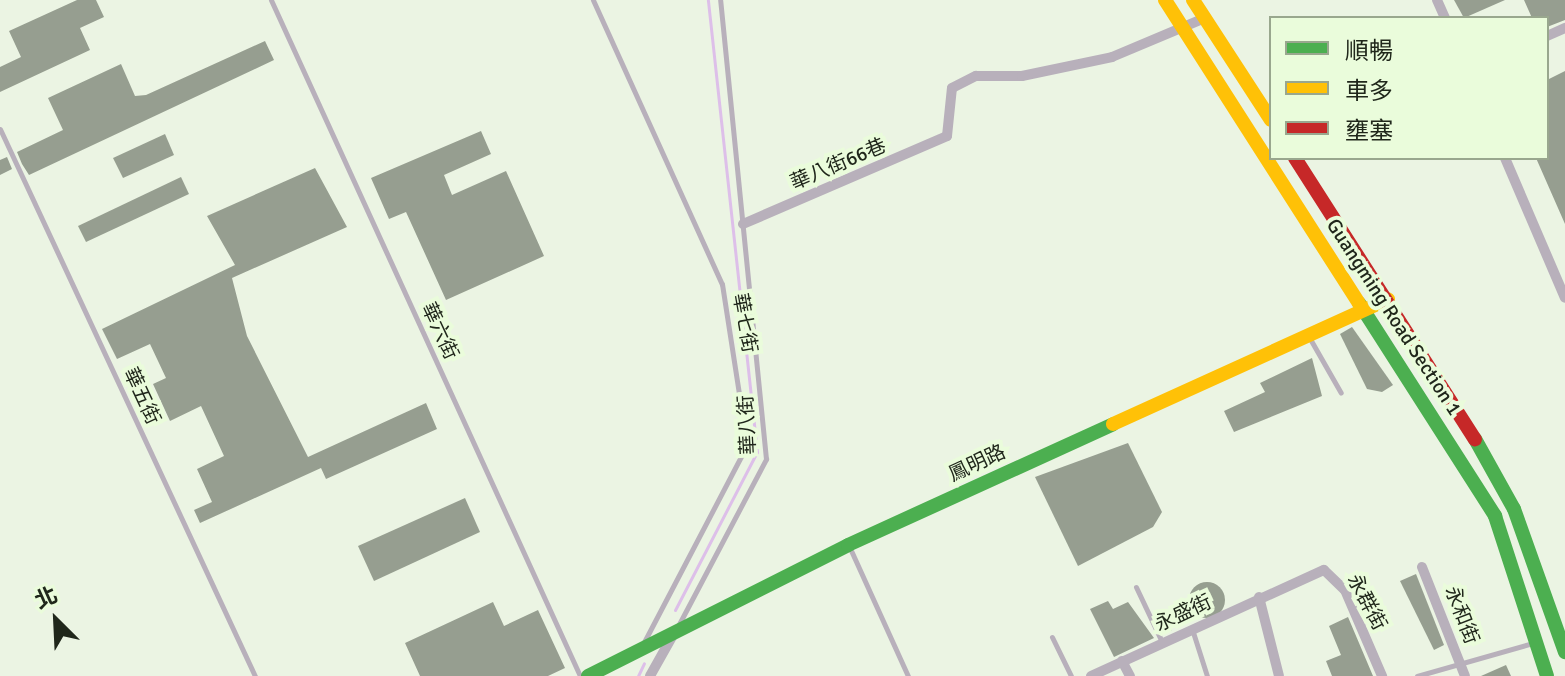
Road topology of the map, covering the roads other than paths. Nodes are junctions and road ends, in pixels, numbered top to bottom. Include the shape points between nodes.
1 (271, 0) edge
2 (593, 0) edge
3 (720, 0) edge
4 (1165, 0) edge
5 (1193, 0) edge
6 (1205, 18) junction
7 (1182, 27) junction
8 (1269, 117) edge
9 (0, 129) edge
10 (1296, 160) edge
11 (1506, 160) edge
12 (743, 224) junction
13 (1565, 298) edge
14 (1388, 299) junction
15 (1366, 310) junction
16 (1307, 332) junction
17 (1341, 393) dead end
18 (848, 545) junction
19 (1422, 567) dead end
20 (1136, 587) dead end
21 (1259, 597) junction
22 (1192, 628) junction
23 (673, 635) junction
24 (1052, 637) dead end
25 (1162, 642) junction
26 (1538, 642) junction
27 (639, 651) junction
28 (1565, 652) edge
29 (1122, 661) junction
30 (1463, 670) edge
31 (255, 676) edge
32 (580, 676) edge
33 (588, 676) edge
34 (650, 676) edge
35 (908, 676) edge
36 (1071, 676) edge
37 (1091, 676) edge
38 (1130, 676) edge
39 (1207, 676) edge
40 (1279, 676) edge
41 (1382, 676) edge
42 (1417, 676) edge
43 (1547, 676) edge

1 - 32 lane, 華六街
2 - 27 lane, 華七街 via 722,284 747,445
3 - 12 lane, 華八街
4 - 7 street, Guangming Road Section 1
5 - 6 street
6 - 7 street
6 - 8 street
7 - 12 street, 華八街66巷 via 1112,57 1022,76 976,76 952,88 947,136
7 - 15 street, Guangming Road Section 1
9 - 31 lane, 華五街
10 - 14 street, Guangming Road Section 1
11 - 13 street
12 - 23 lane, 華八街 via 766,459
14 - 15 street, 鳳明路
14 - 28 street, Guangming Road Section 1 via 1514,509
15 - 16 street, 鳳明路
15 - 26 street, Guangming Road Section 1 via 1495,516
16 - 17 lane
16 - 18 street, 鳳明路
18 - 23 street, 鳳明路
18 - 35 lane
19 - 30 street, 永和街
20 - 25 lane
21 - 22 street, 永盛街
21 - 40 street
21 - 41 street, 永群街 via 1324,570 1359,615
22 - 25 street, 永盛街
22 - 39 lane
23 - 27 street, 鳳明路
23 - 34 street
24 - 36 lane
25 - 29 street, 永盛街
26 - 30 lane
26 - 43 street, Guangming Road Section 1
27 - 33 street, 鳳明路
29 - 37 street, 永盛街
29 - 38 street
30 - 42 lane

